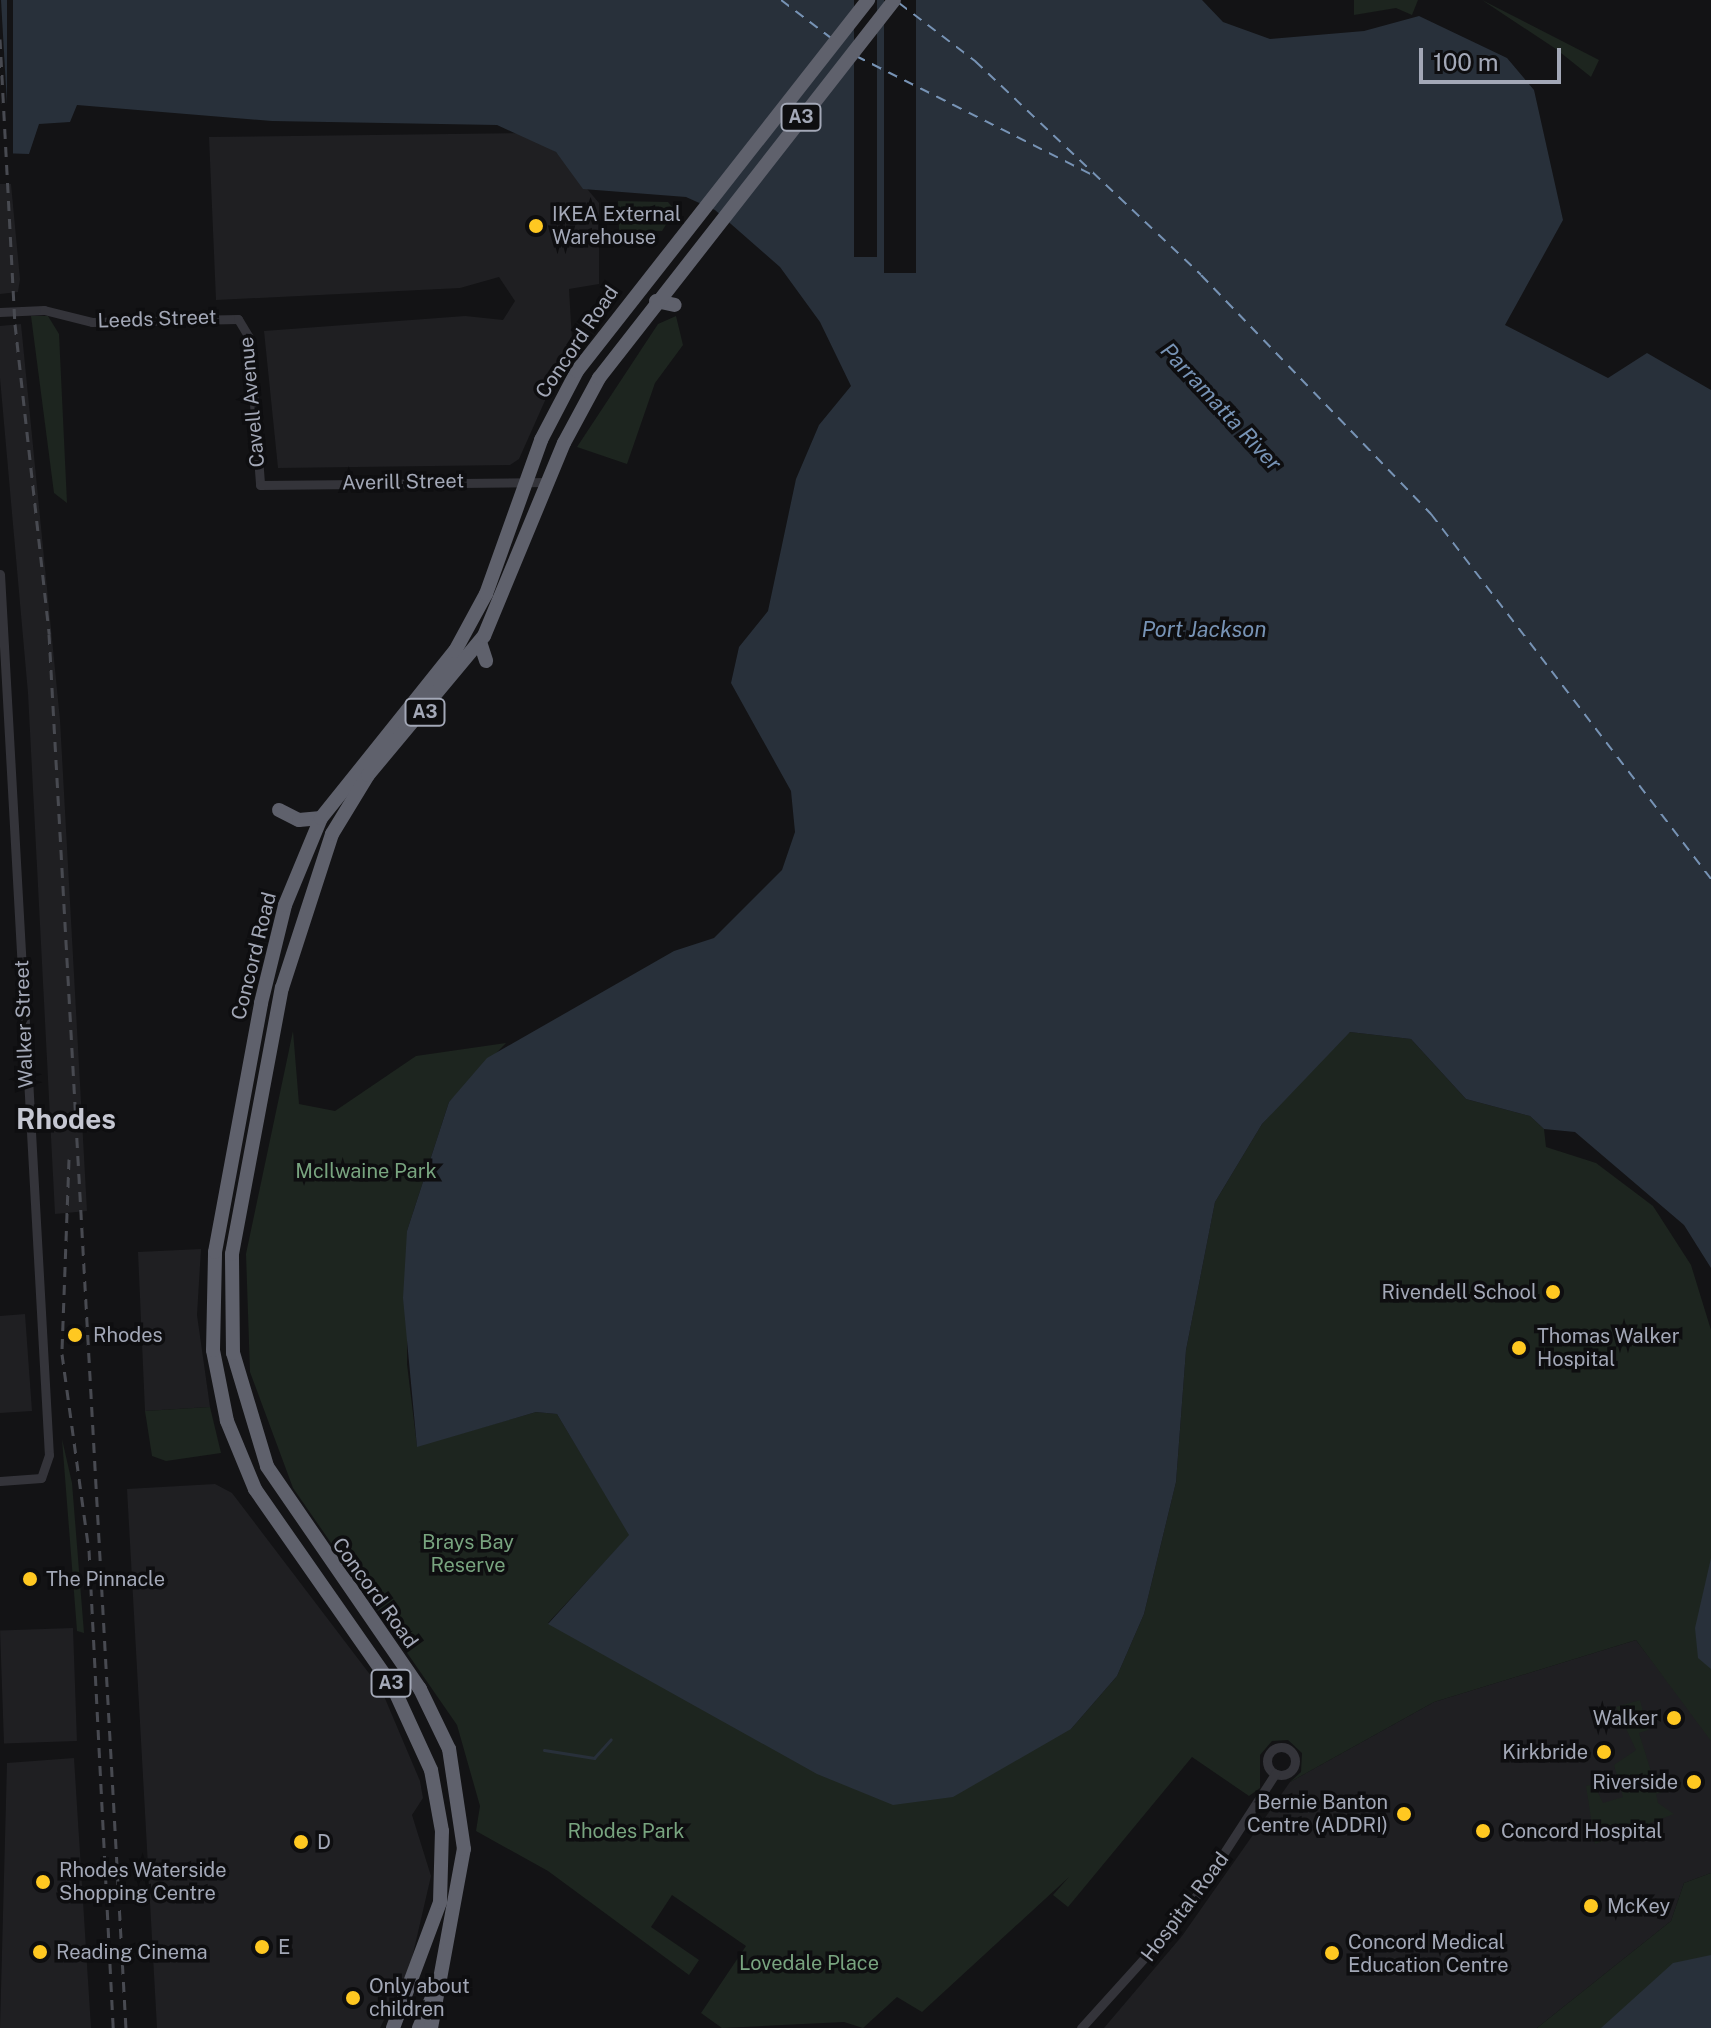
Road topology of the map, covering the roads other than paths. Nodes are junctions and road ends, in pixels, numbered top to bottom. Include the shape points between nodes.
1 (868, 0) edge
2 (894, 0) edge
3 (656, 301) junction
4 (675, 305) dead end
5 (0, 312) edge
6 (241, 321) joint
7 (524, 480) junction
8 (547, 482) junction
9 (260, 485) joint
10 (0, 574) edge
11 (480, 642) junction
12 (486, 661) dead end
13 (279, 810) dead end
14 (321, 818) junction
15 (0, 1481) edge
16 (1275, 1774) dead end
17 (442, 1826) junction
18 (463, 1827) junction
19 (446, 1965) junction
20 (393, 2028) edge
21 (419, 2028) edge
22 (431, 2028) edge
23 (1081, 2028) edge

1 - 7 highway, Concord Road / A3 via 577,371
2 - 3 highway, Concord Road / A3
3 - 4 highway
3 - 8 highway, Concord Road / A3 via 583,405
5 - 6 street, Leeds Street
6 - 9 street, Cavell Avenue via 250,342
7 - 8 street, Averill Street
7 - 9 street, Averill Street
7 - 14 highway, Concord Road / A3 via 486,594 455,651
8 - 11 highway, Concord Road / A3
10 - 15 street, Walker Street via 46,1474
11 - 12 highway
11 - 18 highway, Concord Road / A3 via 368,775 321,857 282,988 230,1293 237,1371 263,1457 303,1528 429,1705 449,1749
13 - 14 highway via 299,820
14 - 17 highway, Concord Road / A3 via 285,905 260,1008 215,1252 213,1350 227,1421 250,1479 401,1699 426,1755
16 - 23 street, Hospital Road via 1179,1920
17 - 18 highway
17 - 20 highway, Concord Road / A3 via 437,1917
18 - 19 highway, Concord Road / A3
19 - 21 highway, A3
19 - 22 highway

